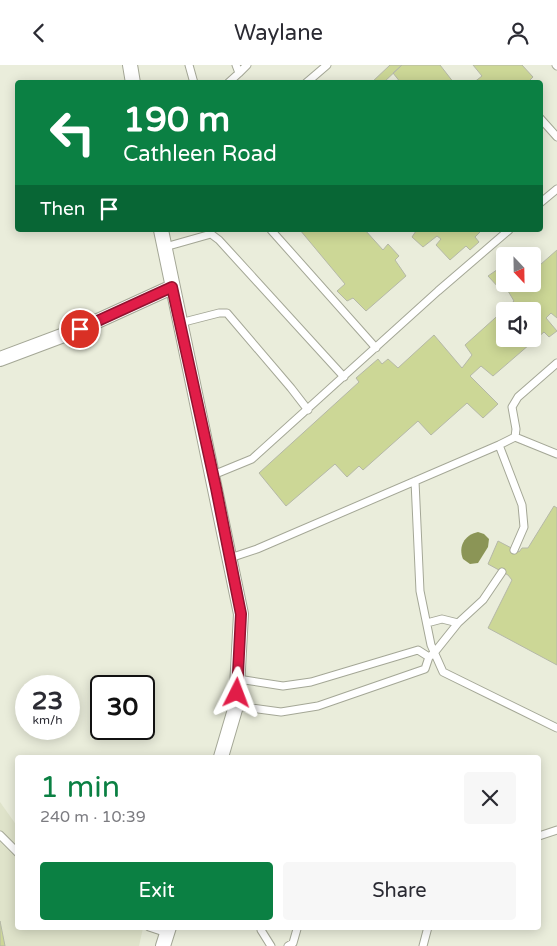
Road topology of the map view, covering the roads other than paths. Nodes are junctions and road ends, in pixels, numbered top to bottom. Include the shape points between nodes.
1 (130, 65) edge
2 (189, 65) edge
3 (236, 65) edge
4 (247, 65) edge
5 (327, 65) edge
6 (239, 73) junction
7 (132, 80) edge
8 (193, 80) edge
9 (231, 80) edge
10 (310, 80) edge
11 (543, 122) edge
12 (557, 137) edge
13 (557, 189) edge
14 (543, 201) edge
15 (161, 232) edge
16 (212, 232) edge
17 (274, 232) edge
18 (507, 232) edge
19 (164, 247) junction
20 (172, 287) junction
21 (180, 323) junction
22 (376, 348) junction
23 (0, 359) edge
24 (557, 363) edge
25 (344, 377) junction
26 (308, 409) junction
27 (515, 437) junction
28 (499, 445) junction
29 (557, 455) edge
30 (213, 475) junction
31 (415, 481) junction
32 (514, 550) dead end
33 (230, 558) junction
34 (502, 572) dead end
35 (427, 623) junction
36 (458, 623) junction
37 (432, 655) junction
38 (238, 679) junction
39 (236, 706) junction
40 (557, 728) edge
41 (222, 755) edge
42 (557, 830) edge
43 (0, 835) edge
44 (541, 835) edge
45 (15, 850) edge
46 (261, 930) edge
47 (297, 930) edge
48 (427, 930) edge
49 (271, 946) edge
50 (288, 946) edge
51 (423, 946) edge

1 - 7 street
2 - 8 lane
3 - 6 lane
4 - 6 lane
5 - 10 lane
6 - 9 lane
11 - 12 lane
13 - 14 lane
15 - 19 street
16 - 19 lane
16 - 25 lane
17 - 22 lane
18 - 22 lane
19 - 20 street
20 - 21 street
20 - 23 street via 80,329
21 - 26 lane via 227,313
21 - 30 street
22 - 25 lane
24 - 27 lane via 518,397 512,407
25 - 26 lane
26 - 30 lane via 252,459
27 - 28 lane
27 - 29 lane
28 - 31 lane
28 - 32 lane via 522,505 524,527
30 - 33 street
31 - 33 lane
31 - 35 lane via 420,591
33 - 38 street via 241,614
34 - 36 lane via 483,600
35 - 36 lane via 442,619
35 - 37 lane
36 - 37 lane
37 - 38 lane via 418,650 315,681 283,687
37 - 39 lane via 425,669 318,706 281,712
37 - 40 lane via 443,672
38 - 39 street
39 - 41 street
42 - 44 lane
43 - 45 lane
46 - 49 lane
47 - 50 lane via 293,943
48 - 51 lane

